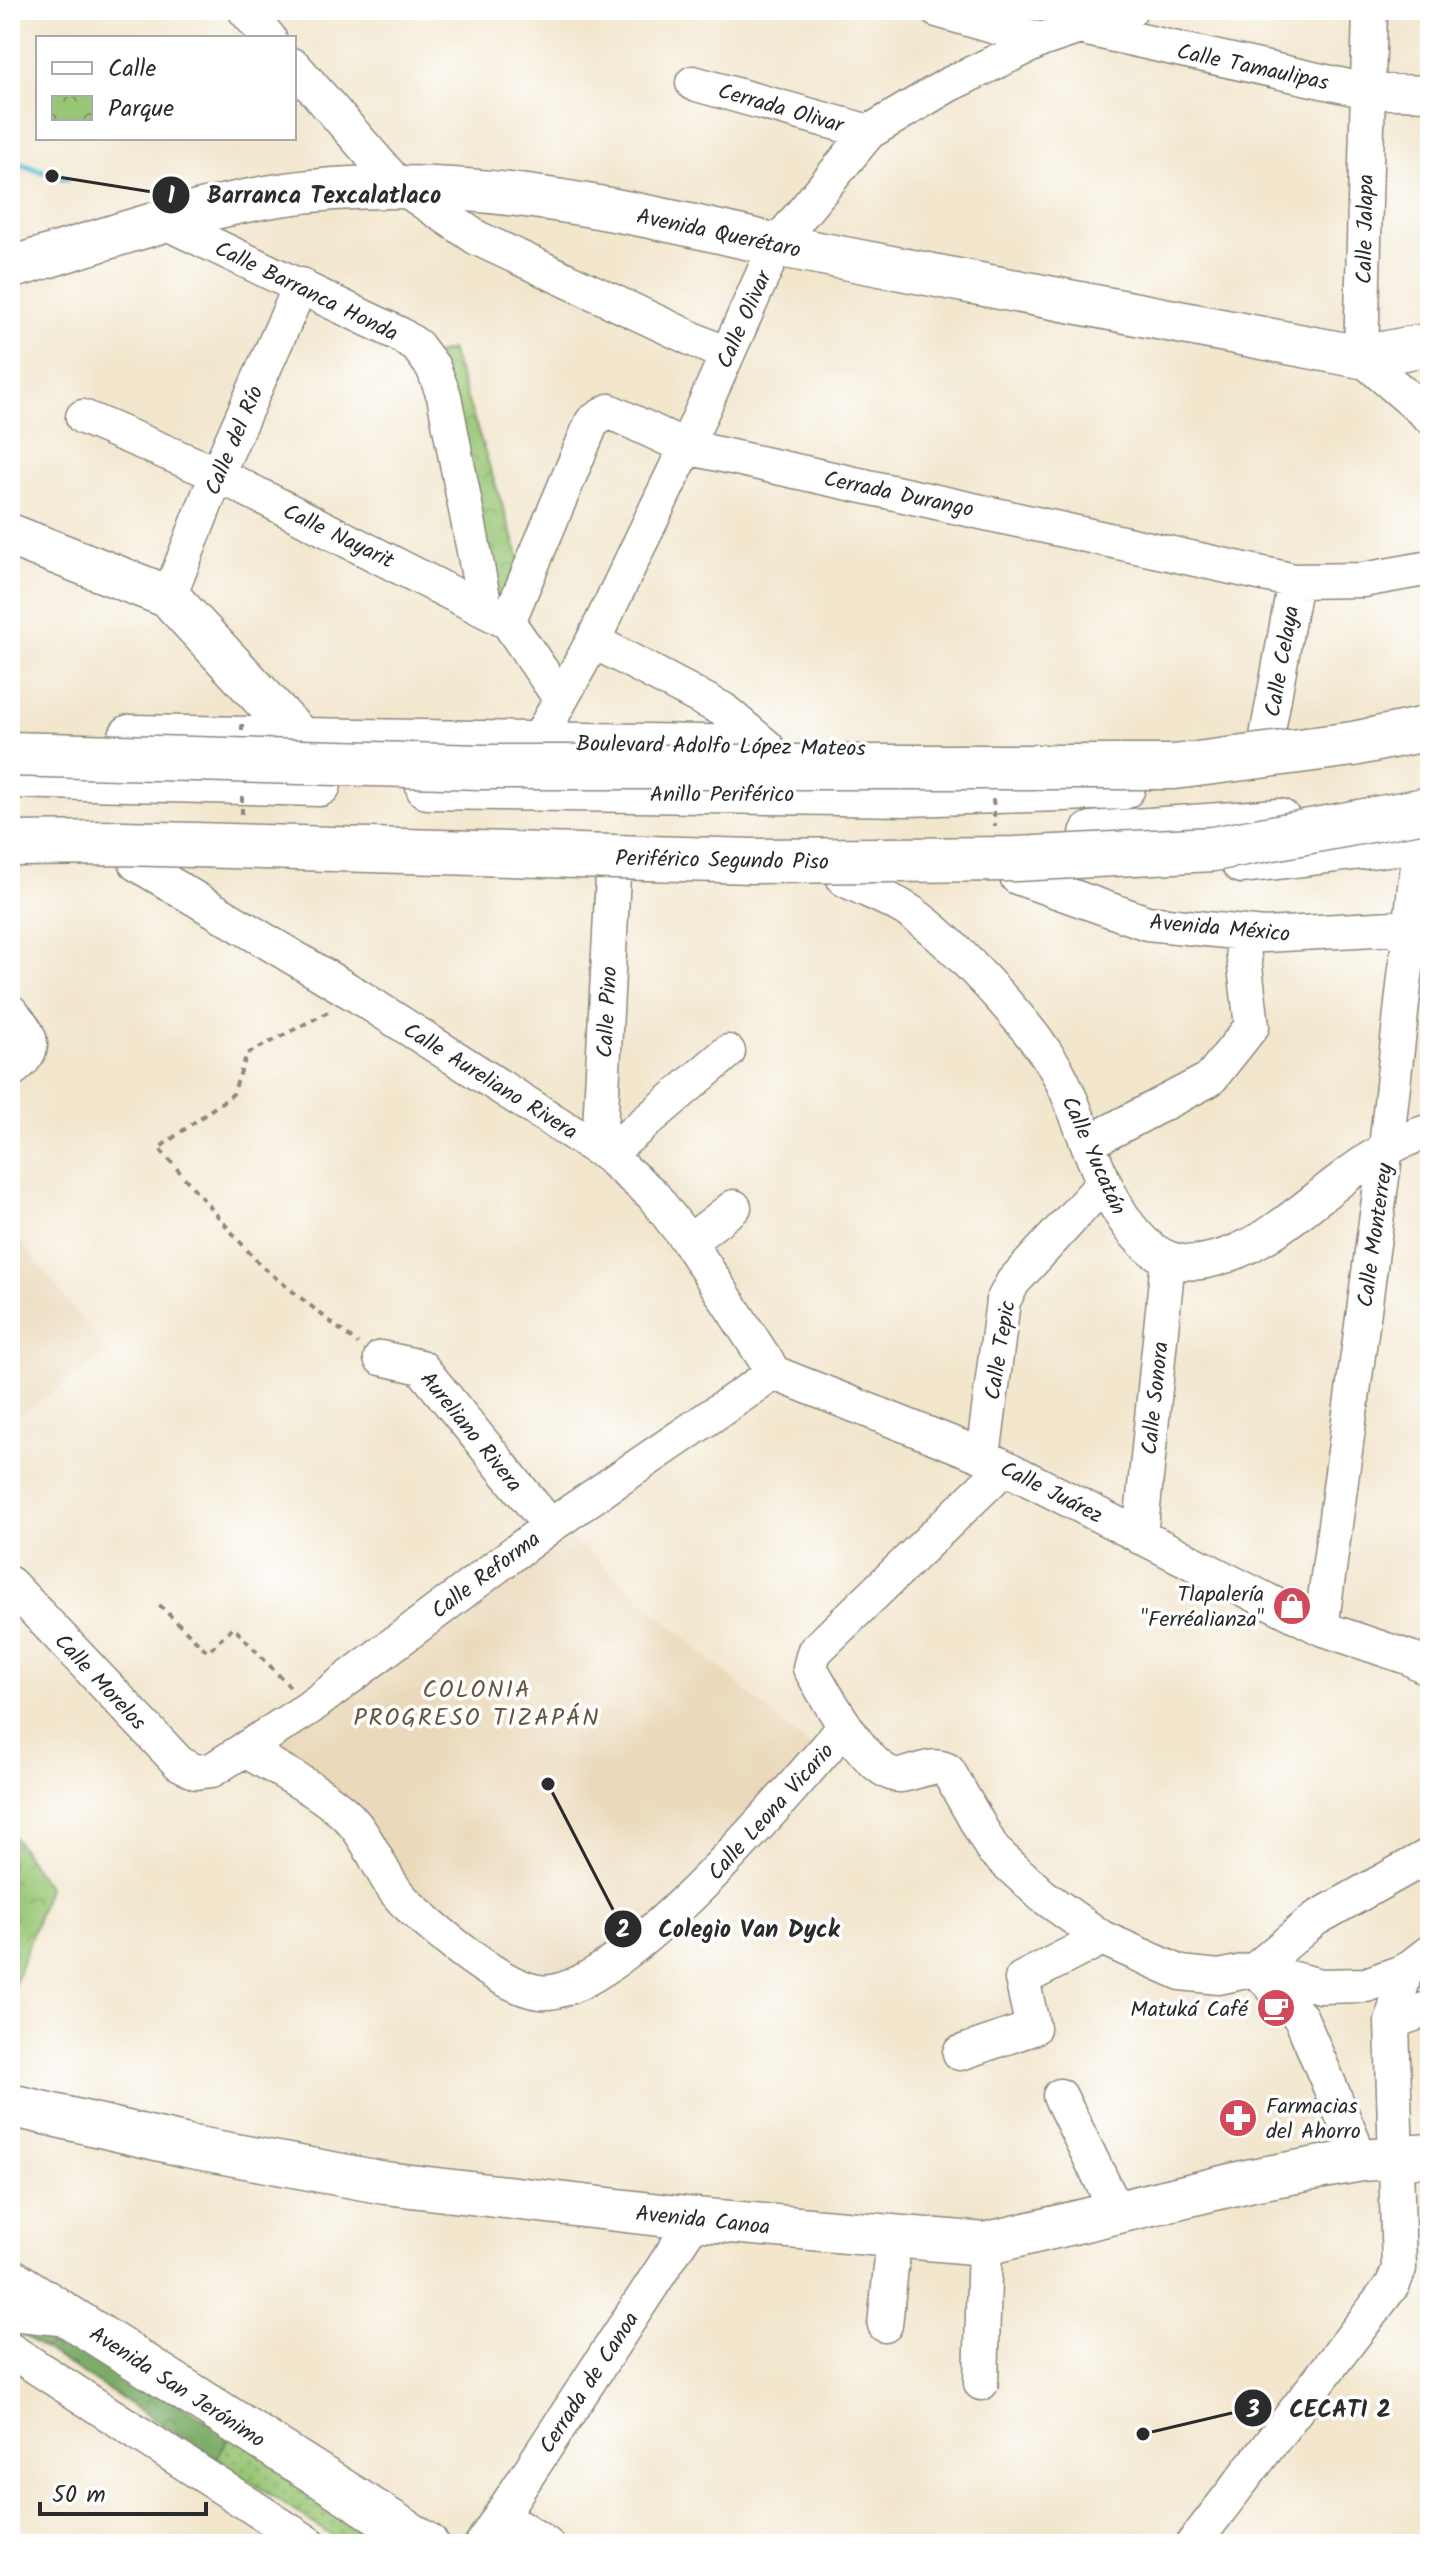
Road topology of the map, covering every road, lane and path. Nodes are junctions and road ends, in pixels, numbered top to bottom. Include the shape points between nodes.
1 (245, 10) edge
2 (937, 10) edge
3 (1130, 10) edge
4 (1370, 10) edge
5 (1078, 27) junction
6 (267, 36) edge
7 (1041, 40) junction
8 (296, 68) edge
9 (693, 83) dead end
10 (1367, 91) junction
11 (1430, 93) edge
12 (869, 132) junction
13 (397, 184) junction
14 (165, 222) junction
15 (776, 245) junction
16 (10, 268) edge
17 (301, 285) junction
18 (1430, 344) edge
19 (727, 355) junction
20 (1361, 357) junction
21 (83, 417) dead end
22 (1430, 417) edge
23 (686, 447) junction
24 (217, 474) junction
25 (10, 535) edge
26 (1430, 568) edge
27 (1295, 581) junction
28 (169, 597) junction
29 (496, 615) junction
30 (593, 641) junction
31 (560, 698) junction
32 (1430, 712) edge
33 (242, 720) dead end
34 (1430, 728) edge
35 (10, 735) edge
36 (242, 736) dead end
37 (299, 737) junction
38 (538, 741) junction
39 (1266, 742) junction
40 (678, 744) junction
41 (767, 747) junction
42 (1430, 747) edge
43 (10, 754) edge
44 (10, 776) edge
45 (242, 783) dead end
46 (597, 792) junction
47 (992, 795) dead end
48 (1430, 796) edge
49 (10, 823) edge
50 (242, 829) dead end
51 (1427, 830) edge
52 (996, 837) dead end
53 (10, 844) edge
54 (10, 863) edge
55 (137, 864) junction
56 (613, 875) junction
57 (1017, 877) junction
58 (844, 879) junction
59 (1421, 928) edge
60 (1241, 933) junction
61 (358, 996) junction
62 (10, 1011) edge
63 (728, 1052) dead end
64 (10, 1071) edge
65 (1430, 1131) edge
66 (1088, 1143) junction
67 (1386, 1148) junction
68 (603, 1152) junction
69 (1103, 1184) junction
70 (734, 1207) dead end
71 (689, 1242) junction
72 (1168, 1260) junction
73 (381, 1358) joint
74 (774, 1373) junction
75 (994, 1462) junction
76 (550, 1526) junction
77 (1140, 1537) junction
78 (10, 1584) edge
79 (159, 1605) dead end
80 (1321, 1628) junction
81 (1427, 1664) edge
82 (309, 1708) junction
83 (844, 1728) junction
84 (247, 1751) junction
85 (196, 1772) joint
86 (1430, 1855) edge
87 (1102, 1938) junction
88 (1418, 1961) edge
89 (1256, 1969) junction
90 (1430, 2008) edge
91 (1392, 2022) junction
92 (960, 2053) dead end
93 (1060, 2096) dead end
94 (10, 2105) edge
95 (1396, 2158) edge
96 (1116, 2210) junction
97 (695, 2219) junction
98 (894, 2238) junction
99 (985, 2244) junction
100 (10, 2279) edge
101 (10, 2313) edge
102 (74, 2319) junction
103 (885, 2325) dead end
104 (10, 2350) edge
105 (981, 2383) dead end
106 (501, 2515) junction
107 (310, 2544) edge
108 (427, 2544) edge
109 (482, 2544) edge
110 (546, 2544) edge
111 (1193, 2544) edge

1 - 6 street
2 - 7 street
3 - 5 street, Calle Olivar
4 - 10 street, Calle Jalapa
5 - 7 street, Calle Olivar
5 - 10 street, Calle Tamaulipas
7 - 12 street, Calle Olivar via 948,85
8 - 13 street
9 - 12 street, Cerrada Olivar
10 - 11 street, Calle Tamaulipas
10 - 20 street, Calle Jalapa
12 - 15 street, Calle Olivar
13 - 14 main road, Avenida Querétaro via 278,195
13 - 15 main road, Avenida Querétaro via 560,201
13 - 19 street via 516,260
14 - 16 main road, Avenida Querétaro
14 - 17 street, Calle Barranca Honda
15 - 19 street, Calle Olivar
15 - 20 main road, Avenida Querétaro
17 - 24 street, Calle del Río
17 - 29 street, Calle Barranca Honda via 399,334 433,367
18 - 20 main road, Avenida Querétaro
19 - 23 street, Calle Olivar
20 - 22 street
21 - 24 street, Calle Nayarit
23 - 27 street, Cerrada Durango
23 - 29 street, Cerrada Durango via 609,411 599,414
23 - 30 street, Calle Olivar
24 - 28 street, Calle del Río
24 - 29 street, Calle Nayarit
25 - 28 main road
26 - 27 street, Cerrada Durango via 1363,580
27 - 39 street, Calle Celaya
28 - 37 main road
29 - 31 street, Calle Nayarit
30 - 31 street, Calle Olivar
30 - 41 street via 711,702
31 - 38 street, Calle Olivar
32 - 39 main road, Boulevard Adolfo López Mateos
33 - 36 path, bridge
34 - 43 highway, bridge via 1353,744 1174,767 482,767
35 - 37 main road, Boulevard Adolfo López Mateos
37 - 38 main road, Boulevard Adolfo López Mateos
38 - 40 main road, Boulevard Adolfo López Mateos
39 - 41 main road, Boulevard Adolfo López Mateos via 1050,752
40 - 41 main road, Boulevard Adolfo López Mateos
40 - 46 highway
42 - 46 highway, Anillo Periférico via 1202,784 907,794
44 - 46 highway, Anillo Periférico
45 - 50 path, bridge
47 - 52 path, bridge
48 - 49 highway, Anillo Periférico via 1275,822 1000,840
51 - 53 highway, Periférico Segundo Piso, bridge via 1016,859 753,861
51 - 57 main road via 1167,870
51 - 59 street, Calle Monterrey
54 - 55 main road
55 - 56 main road
55 - 61 street, Calle Aureliano Rivera
56 - 58 main road
56 - 68 street, Calle Pino
57 - 58 main road
57 - 60 street, Avenida México via 1147,923
58 - 66 street, Calle Yucatán via 906,909 1009,1008 1053,1062
59 - 60 street, Avenida México
59 - 67 street, Calle Monterrey
60 - 66 street via 1252,1026 1210,1079
61 - 68 street, Calle Aureliano Rivera
61 - 73 path via 247,1054 233,1094 159,1148 260,1265 348,1338
62 - 64 street via 31,1043
63 - 68 street
65 - 67 street
66 - 69 street, Calle Yucatán
67 - 72 street via 1244,1249 1204,1262
67 - 80 street, Calle Monterrey
68 - 71 street, Calle Aureliano Rivera via 652,1194
69 - 72 street, Calle Yucatán via 1123,1220
69 - 75 street, Calle Tepic via 1007,1292
70 - 71 street
71 - 74 street, Calle Aureliano Rivera
72 - 77 street, Calle Sonora
73 - 76 street, Aureliano Rivera via 421,1367
74 - 75 street, Calle Juárez
74 - 76 street, Calle Reforma
75 - 77 street, Calle Juárez
75 - 83 street via 814,1652 810,1668
76 - 82 street, Calle Reforma
77 - 80 street, Calle Juárez
78 - 85 street, Calle Morelos via 179,1763
79 - 82 path via 208,1652 233,1627
80 - 81 street, Calle Juárez
82 - 84 street, Calle Reforma
83 - 84 street, Calle Leona Vicario via 668,1919 569,1988 539,1992 488,1970 408,1906 354,1823
83 - 87 street via 886,1771 948,1771 993,1850 1043,1896
84 - 85 street, Calle Reforma via 212,1770
86 - 89 street via 1315,1919
87 - 89 street via 1181,1973 1219,1977
87 - 92 street via 1022,1979 1033,2028
88 - 89 street via 1366,1985 1320,1986
88 - 91 street
89 - 95 street via 1301,2018
90 - 91 street
91 - 95 street
93 - 96 street
94 - 97 main road, Avenida Canoa via 187,2146 385,2183
95 - 96 main road, Avenida Canoa
95 - 111 street via 1399,2269 1393,2284
96 - 99 main road, Avenida Canoa
97 - 98 main road, Avenida Canoa
97 - 106 street, Cerrada de Canoa
98 - 99 main road, Avenida Canoa
98 - 103 street
99 - 105 street
100 - 102 main road, Avenida San Jerónimo
101 - 102 street
102 - 108 main road, Avenida San Jerónimo
104 - 107 street
106 - 109 street, Cerrada de Canoa
106 - 110 street

